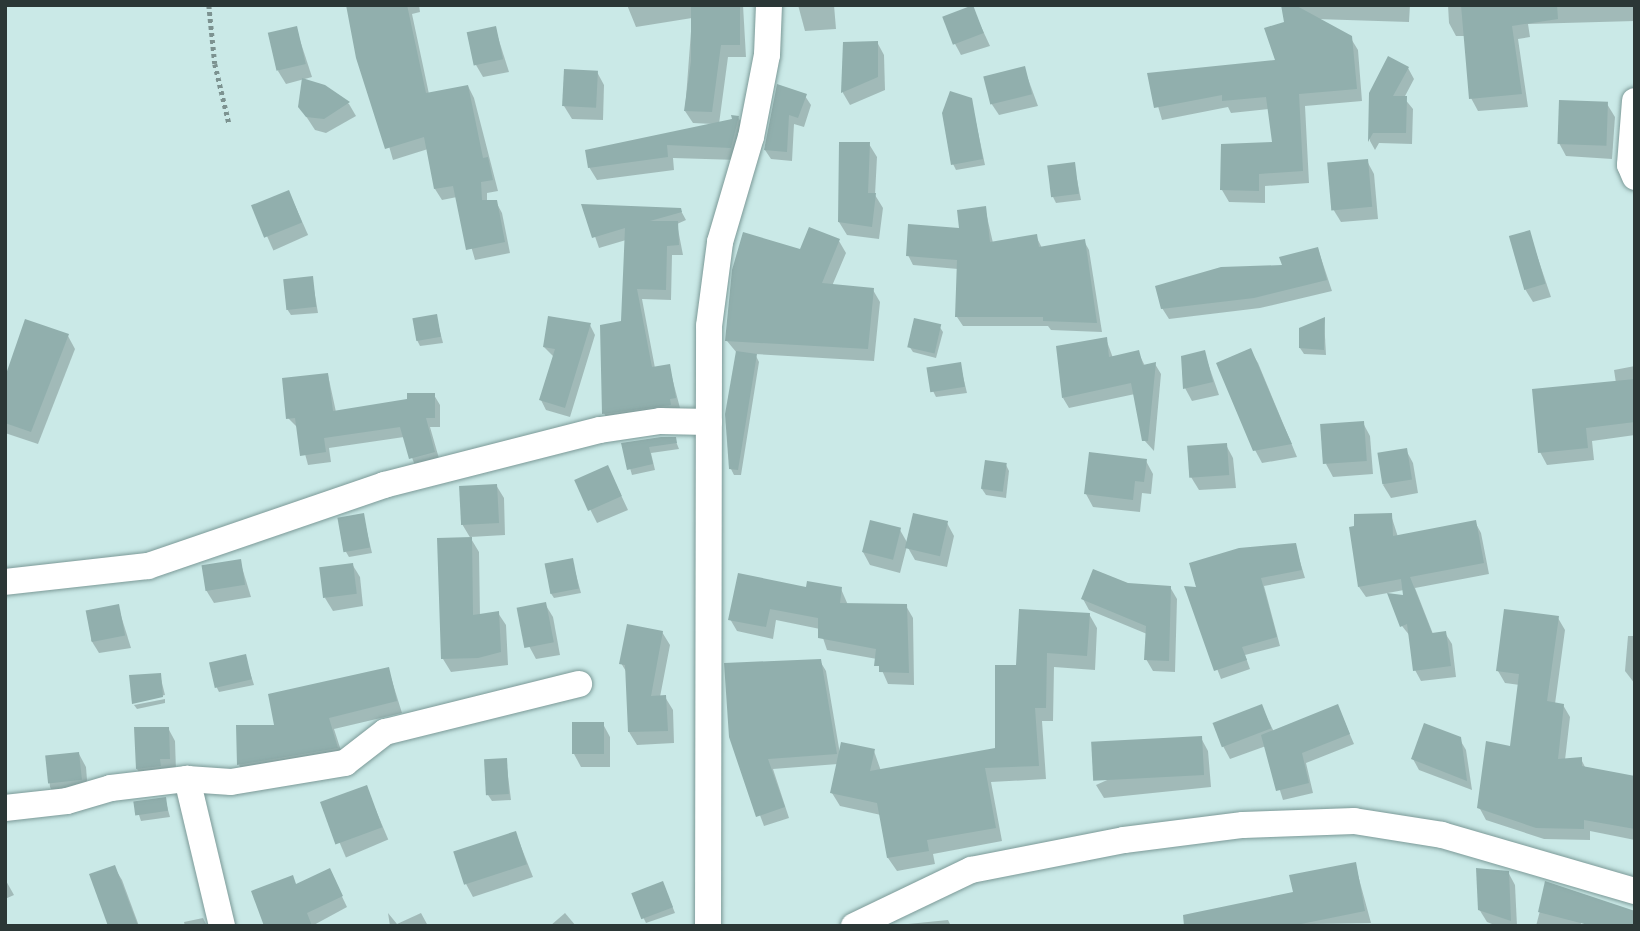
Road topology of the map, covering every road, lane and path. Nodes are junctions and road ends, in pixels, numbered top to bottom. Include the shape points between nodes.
1 (209, 5) edge
2 (769, 5) edge
3 (1635, 101) edge
4 (229, 123) dead end
5 (1635, 177) edge
6 (709, 422) junction
7 (5, 582) edge
8 (579, 684) dead end
9 (187, 779) junction
10 (5, 808) edge
11 (1635, 891) edge
12 (222, 926) edge
13 (708, 926) edge
14 (853, 926) edge

1 - 4 path via 215,64
2 - 6 street via 767,55 751,137 720,242 709,326
3 - 5 street via 1630,165
6 - 7 street via 660,421 600,430 384,485 148,566
6 - 13 street
8 - 9 street via 385,732 345,763 231,782
9 - 10 street
9 - 12 street
11 - 14 street via 1429,833 1354,821 1243,825 1125,840 971,870

